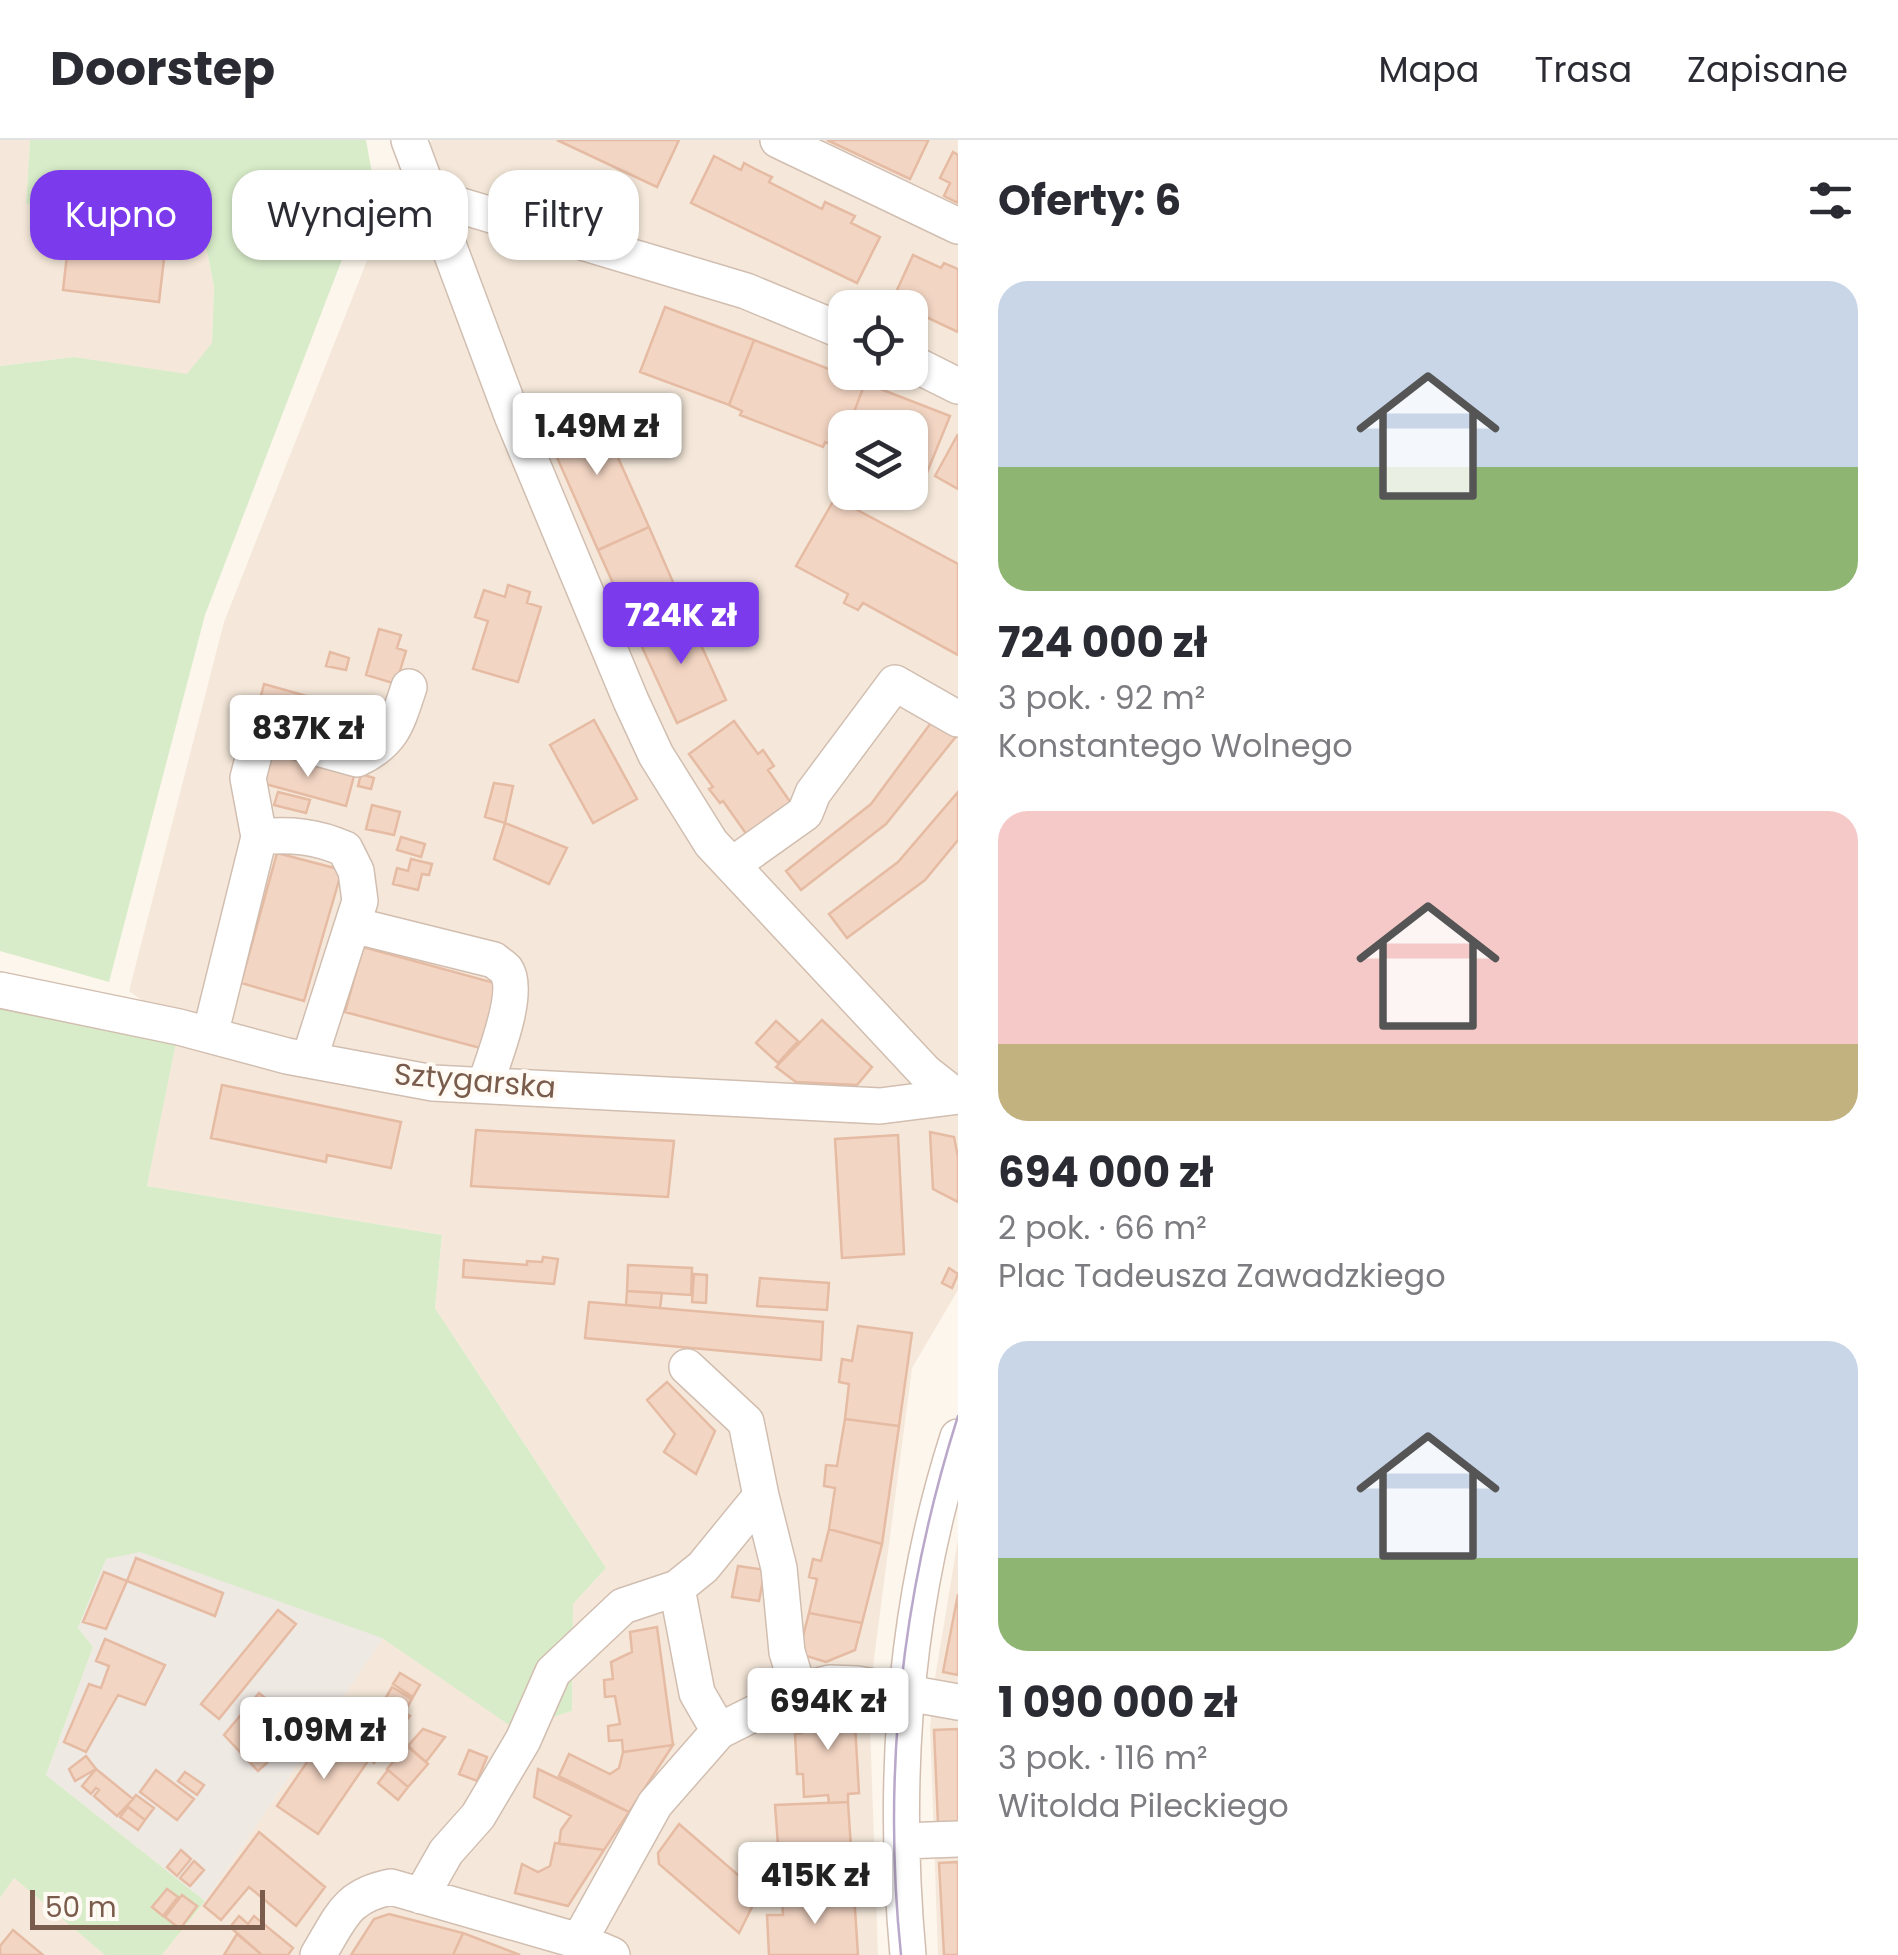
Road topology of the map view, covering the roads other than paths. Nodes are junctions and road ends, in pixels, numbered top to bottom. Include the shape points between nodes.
1 (409, 140) edge
2 (778, 140) edge
3 (419, 170) edge
4 (468, 208) edge
5 (958, 226) edge
6 (453, 260) edge
7 (828, 325) edge
8 (928, 371) edge
9 (958, 386) edge
10 (409, 687) dead end
11 (958, 719) edge
12 (259, 837) junction
13 (732, 865) junction
14 (353, 925) junction
15 (0, 990) edge
16 (210, 1036) junction
17 (309, 1060) junction
18 (485, 1085) junction
19 (956, 1095) edge
20 (687, 1367) dead end
21 (958, 1437) edge
22 (761, 1496) junction
23 (941, 1562) edge
24 (677, 1588) junction
25 (798, 1691) junction
26 (906, 1692) junction
27 (958, 1702) edge
28 (719, 1731) junction
29 (958, 1839) edge
30 (902, 1841) junction
31 (422, 1896) junction
32 (579, 1941) junction
33 (318, 1955) edge
34 (612, 1955) edge
35 (908, 1955) edge

1 - 3 street
2 - 5 street
4 - 7 street via 746,291
6 - 13 street via 631,701 656,755
8 - 9 street
10 - 12 street via 396,727 357,759 260,732 248,778
11 - 13 street via 895,683 805,812
12 - 14 street via 320,838 345,848 360,901
12 - 16 street
13 - 19 street via 925,1072
14 - 17 street
14 - 18 street via 494,960 507,971 508,1011
15 - 16 street, Sztygarska
16 - 17 street, Sztygarska
17 - 18 street, Sztygarska via 433,1084
18 - 19 street, Sztygarska via 880,1106
20 - 22 street via 746,1422
21 - 23 street
22 - 24 street via 703,1568
22 - 25 street
23 - 26 street
24 - 28 street via 697,1693
24 - 31 street via 623,1606 553,1672 523,1740
25 - 26 street via 830,1683
25 - 28 street
26 - 27 street
26 - 30 street
28 - 32 street via 655,1804
29 - 30 street
30 - 35 street
31 - 32 street
31 - 33 street via 391,1887 368,1892 351,1902
32 - 34 street

